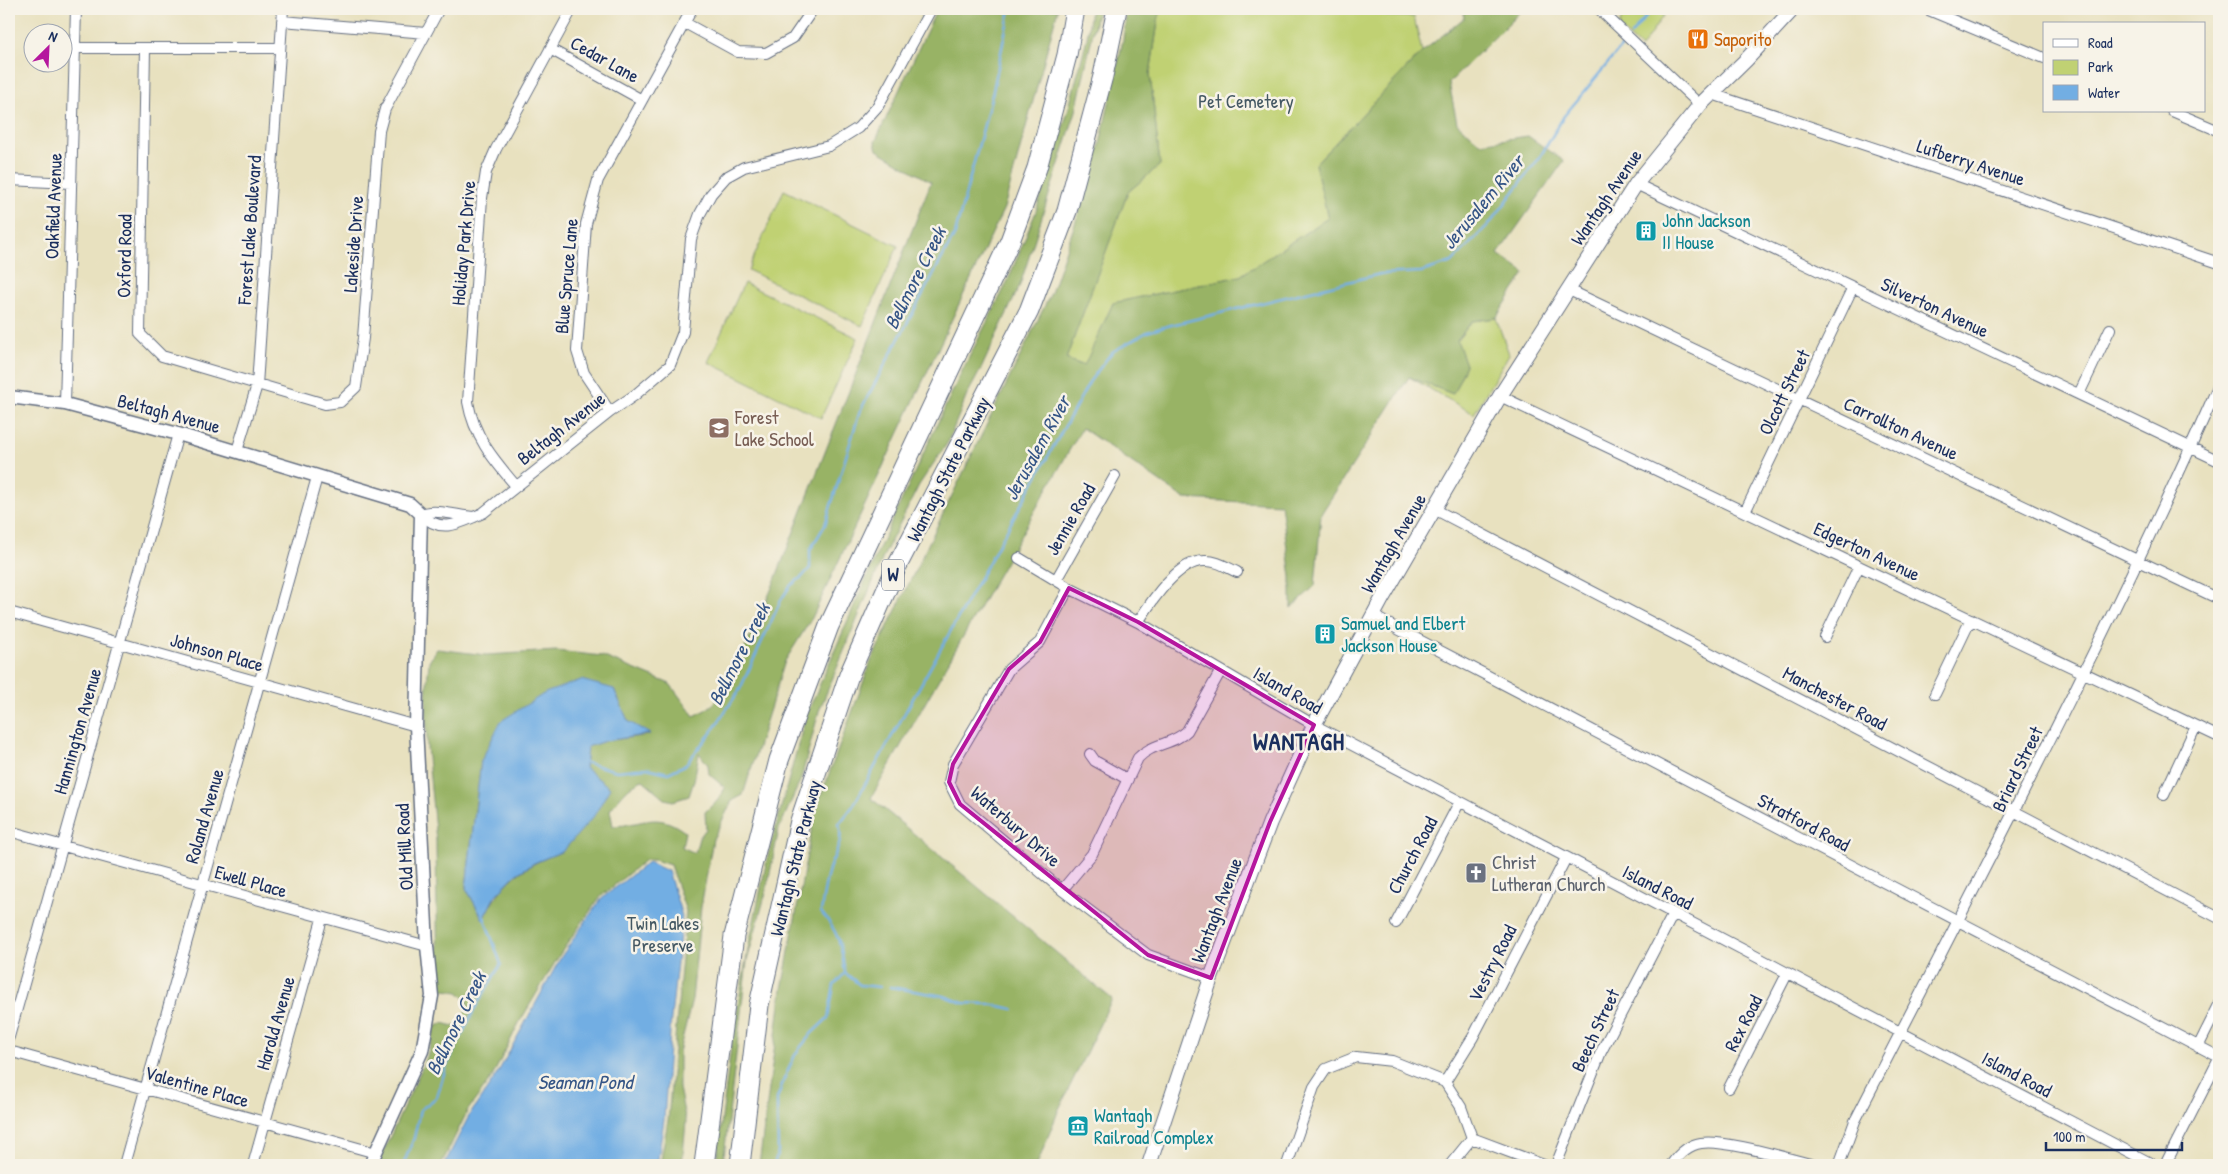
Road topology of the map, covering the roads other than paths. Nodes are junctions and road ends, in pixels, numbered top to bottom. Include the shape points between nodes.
1 (76, 9) edge
2 (283, 9) edge
3 (439, 9) edge
4 (572, 9) edge
5 (692, 9) edge
6 (813, 9) edge
7 (1075, 9) edge
8 (1117, 9) edge
9 (1599, 9) edge
10 (1793, 9) edge
11 (1926, 9) edge
12 (927, 10) edge
13 (282, 22) junction
14 (685, 23) junction
15 (426, 32) junction
16 (75, 48) junction
17 (145, 48) junction
18 (279, 48) junction
19 (550, 49) junction
20 (2043, 58) edge
21 (1712, 94) junction
22 (642, 100) junction
23 (1700, 105) junction
24 (2174, 112) edge
25 (2219, 131) edge
26 (9, 180) edge
27 (71, 182) junction
28 (1636, 184) junction
29 (2219, 263) edge
30 (1853, 287) junction
31 (1567, 289) junction
32 (2110, 329) dead end
33 (2219, 384) edge
34 (257, 385) junction
35 (2079, 394) junction
36 (1500, 396) junction
37 (9, 397) edge
38 (1800, 400) junction
39 (65, 404) junction
40 (610, 412) junction
41 (178, 434) junction
42 (2191, 448) junction
43 (237, 451) junction
44 (2219, 461) edge
45 (1115, 476) dead end
46 (317, 477) junction
47 (516, 486) junction
48 (1434, 509) junction
49 (1745, 512) junction
50 (421, 514) junction
51 (1019, 558) dead end
52 (2137, 560) junction
53 (1860, 566) junction
54 (1237, 572) dead end
55 (1056, 580) junction
56 (1070, 588) junction
57 (2219, 599) edge
58 (9, 612) edge
59 (1373, 616) junction
60 (1971, 619) junction
61 (1138, 622) junction
62 (1825, 637) dead end
63 (120, 642) junction
64 (1220, 672) junction
65 (2084, 673) junction
66 (260, 682) junction
67 (1936, 694) dead end
68 (1314, 725) junction
69 (416, 726) junction
70 (2196, 726) junction
71 (2219, 737) edge
72 (1090, 754) dead end
73 (1127, 779) junction
74 (2164, 795) dead end
75 (1459, 803) junction
76 (2016, 811) junction
77 (9, 831) edge
78 (62, 846) junction
79 (1566, 858) junction
80 (202, 885) junction
81 (1062, 890) junction
82 (1673, 914) junction
83 (2219, 918) edge
84 (322, 919) junction
85 (1958, 922) junction
86 (1396, 923) dead end
87 (427, 946) junction
88 (1787, 974) junction
89 (1211, 978) junction
90 (2219, 1005) edge
91 (1900, 1033) junction
92 (9, 1037) edge
93 (2198, 1046) junction
94 (9, 1052) edge
95 (2219, 1058) edge
96 (1445, 1082) junction
97 (1729, 1088) dead end
98 (145, 1090) junction
99 (265, 1124) junction
100 (1472, 1138) junction
101 (376, 1153) junction
102 (1772, 1160) edge
103 (124, 1165) edge
104 (253, 1165) edge
105 (370, 1165) edge
106 (704, 1165) edge
107 (740, 1165) edge
108 (1149, 1165) edge
109 (1287, 1165) edge
110 (1450, 1165) edge
111 (1544, 1165) edge
112 (1556, 1165) edge
113 (1671, 1165) edge
114 (1814, 1165) edge
115 (1839, 1165) edge
116 (2154, 1165) edge
117 (2165, 1165) edge

1 - 16 street, Oakfield Avenue
2 - 13 street, Forest Lake Boulevard
3 - 15 street, Lakeside Drive
4 - 19 street, Holiday Park Drive
5 - 14 street, Blue Spruce Lane
6 - 14 street via 793,38 766,53 738,52
7 - 106 highway, Wantagh State Parkway / W via 1068,56 1037,168 1010,241 829,626 779,760 734,936
8 - 107 highway, Wantagh State Parkway / W via 1103,76 1067,211 1030,311 896,568 849,675 800,821 759,1005
9 - 23 street
10 - 21 main road, Wantagh Avenue
11 - 20 street
12 - 40 street, Beltagh Avenue via 878,106 858,128 829,146 744,168 726,176 711,194 691,239 683,332 674,357 656,378
13 - 15 street
13 - 18 street, Forest Lake Boulevard
14 - 22 street, Blue Spruce Lane
15 - 34 street, Lakeside Drive via 385,109 379,131 363,338 356,387 340,402 325,404
16 - 17 street
16 - 27 street, Oakfield Avenue
17 - 18 street
17 - 34 street, Oxford Road via 140,334 162,356
18 - 34 street, Forest Lake Boulevard
19 - 22 street, Cedar Lane
19 - 47 street, Holiday Park Drive via 496,149 486,172 482,198 468,402 479,438
21 - 23 main road, Wantagh Avenue
21 - 29 street, Lufberry Avenue
22 - 40 street, Blue Spruce Lane via 598,180 586,224 577,351 584,373
23 - 28 main road, Wantagh Avenue
24 - 25 street
26 - 27 street
27 - 39 street, Oakfield Avenue
28 - 30 street, Silverton Avenue
28 - 31 main road, Wantagh Avenue
30 - 35 street, Silverton Avenue
30 - 38 street, Olcott Street
31 - 36 main road, Wantagh Avenue
31 - 38 street, Carrollton Avenue
32 - 35 street
33 - 42 street, Briard Street
34 - 43 street, Forest Lake Boulevard
35 - 42 street, Silverton Avenue
36 - 48 main road, Wantagh Avenue
36 - 49 street, Edgerton Avenue
37 - 39 street, Beltagh Avenue
38 - 49 street, Olcott Street
38 - 52 street, Carrollton Avenue
39 - 41 street, Beltagh Avenue
40 - 47 street, Beltagh Avenue
41 - 43 street, Beltagh Avenue
41 - 63 street, Hannington Avenue
42 - 44 street, Silverton Avenue
42 - 52 street, Briard Street
43 - 46 street, Beltagh Avenue
45 - 55 street, Jennie Road
46 - 50 street, Beltagh Avenue via 410,504
46 - 66 street, Roland Avenue
47 - 50 street, Beltagh Avenue via 491,508 459,524 437,526 430,524
48 - 59 main road, Wantagh Avenue
48 - 76 street, Manchester Road
49 - 53 street, Edgerton Avenue
50 - 69 street, Old Mill Road
51 - 55 street, Island Road
52 - 57 street, Carrollton Avenue
52 - 65 street, Briard Street
53 - 60 street, Edgerton Avenue
53 - 62 street
54 - 61 street via 1217,562 1202,560 1191,564 1156,593
55 - 56 street, Island Road
56 - 61 street, Island Road
56 - 81 street, Waterbury Drive via 1040,642 1009,669 953,764 949,782 960,804
58 - 63 street, Johnson Place
59 - 68 main road, Wantagh Avenue
59 - 85 street, Stratford Road
60 - 65 street, Edgerton Avenue
60 - 67 street
61 - 64 street, Island Road
63 - 66 street, Johnson Place
63 - 78 street, Hannington Avenue
64 - 68 street, Island Road
64 - 73 street via 1187,731 1174,741 1143,753
65 - 70 street, Edgerton Avenue
65 - 76 street, Briard Street
66 - 69 street, Johnson Place
66 - 80 street, Roland Avenue
68 - 75 street, Island Road
68 - 89 main road, Wantagh Avenue via 1270,822
69 - 87 street, Old Mill Road
70 - 71 street, Edgerton Avenue
70 - 74 street
72 - 73 street via 1095,761
73 - 81 street via 1092,854
75 - 79 street, Island Road
75 - 86 street, Church Road
76 - 83 street, Manchester Road
76 - 85 street, Briard Street
77 - 78 street, Ewell Place
78 - 80 street, Ewell Place
78 - 92 street, Hannington Avenue
79 - 82 street, Island Road
79 - 96 street, Vestry Road via 1473,1037
80 - 84 street, Ewell Place
80 - 98 street, Roland Avenue
81 - 89 street, Waterbury Drive via 1148,955
82 - 88 street, Island Road
82 - 112 street, Beech Street via 1601,1052
84 - 87 street, Ewell Place
84 - 99 street, Harold Avenue
85 - 91 street, Briard Street
85 - 93 street, Stratford Road
87 - 101 street, Old Mill Road via 432,996 422,1052
88 - 91 street, Island Road
88 - 97 street, Rex Road
89 - 108 main road, Wantagh Avenue
90 - 93 street
91 - 115 street, Briard Street via 1851,1130
91 - 116 street, Island Road
93 - 95 street, Stratford Road
94 - 98 street, Valentine Place
95 - 117 street, Stratford Road
96 - 100 street via 1461,1107
96 - 109 street via 1392,1061 1356,1057 1326,1069 1314,1087
98 - 99 street, Valentine Place
98 - 103 street, Roland Avenue
99 - 101 street, Valentine Place
99 - 104 street, Harold Avenue
100 - 110 street
100 - 111 street
101 - 105 street, Old Mill Road
102 - 113 street via 1719,1143 1702,1143 1690,1146
102 - 114 street

